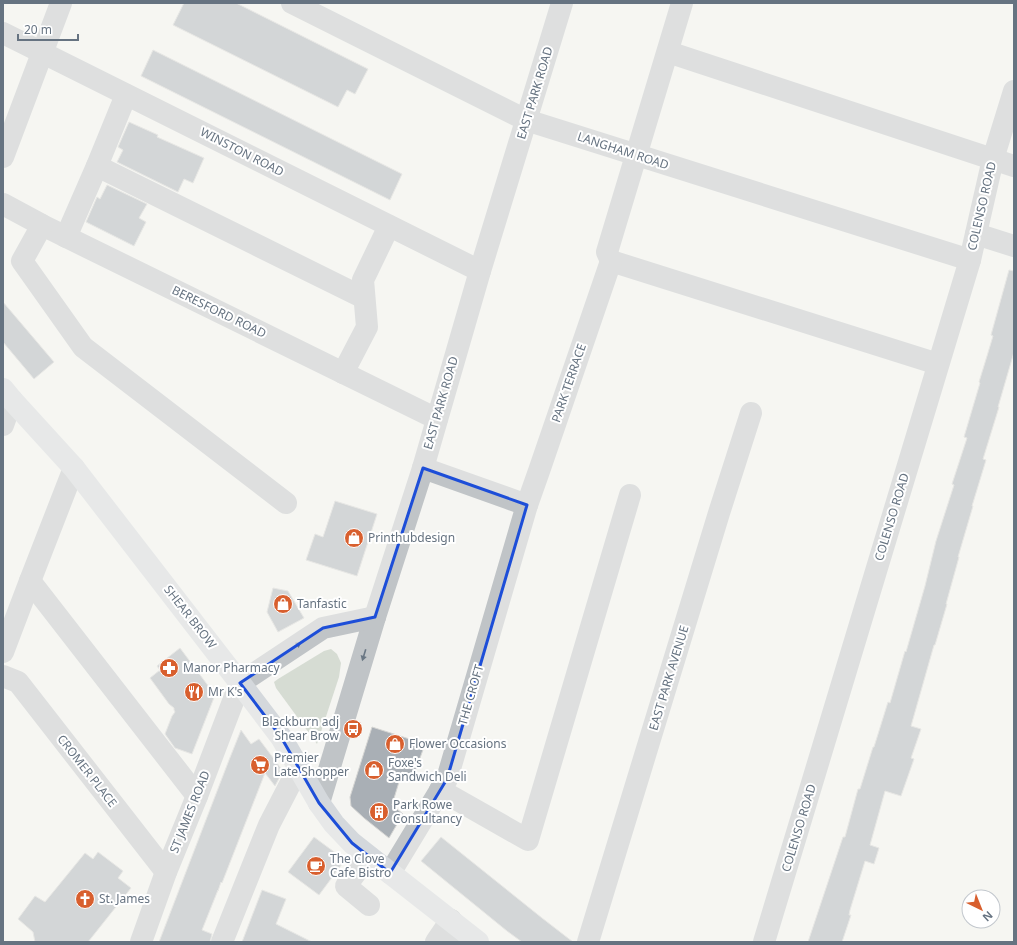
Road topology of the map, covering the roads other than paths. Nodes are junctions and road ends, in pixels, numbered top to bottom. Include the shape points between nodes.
1 (62, 3) edge
2 (292, 3) edge
3 (562, 3) edge
4 (682, 3) edge
5 (3, 34) edge
6 (668, 52) junction
7 (42, 53) junction
8 (1014, 91) edge
9 (126, 95) junction
10 (526, 120) junction
11 (636, 155) junction
12 (3, 157) edge
13 (993, 159) junction
14 (97, 166) junction
15 (1014, 166) edge
16 (3, 204) edge
17 (42, 225) junction
18 (389, 226) junction
19 (976, 234) junction
20 (66, 237) junction
21 (1014, 246) edge
22 (611, 260) junction
23 (970, 260) junction
24 (480, 271) junction
25 (364, 298) junction
26 (938, 364) junction
27 (343, 373) junction
28 (7, 394) edge
29 (751, 414) dead end
30 (436, 419) junction
31 (3, 424) edge
32 (74, 468) junction
33 (423, 468) junction
34 (630, 495) dead end
35 (286, 503) dead end
36 (527, 505) junction
37 (30, 580) junction
38 (375, 617) junction
39 (3, 652) edge
40 (3, 676) edge
41 (240, 683) junction
42 (299, 767) junction
43 (440, 790) junction
44 (197, 796) junction
45 (319, 802) junction
46 (368, 856) junction
47 (166, 872) junction
48 (390, 873) junction
49 (369, 905) dead end
50 (451, 920) junction
51 (141, 942) edge
52 (222, 942) edge
53 (436, 942) edge
54 (457, 942) edge
55 (478, 942) edge
56 (588, 942) edge
57 (764, 942) edge

1 - 7 street
2 - 10 street, LANGHAM ROAD
3 - 10 street, EAST PARK ROAD
4 - 6 street
5 - 7 street, WINSTON ROAD
6 - 11 street
6 - 13 street
7 - 9 street, WINSTON ROAD
7 - 12 street
8 - 13 street, COLENSO ROAD
9 - 14 street
9 - 18 street, WINSTON ROAD
10 - 11 street, LANGHAM ROAD
10 - 24 street, EAST PARK ROAD
11 - 22 street via 607,252
11 - 23 street, LANGHAM ROAD
13 - 15 street
13 - 19 street, COLENSO ROAD
14 - 20 street
14 - 25 street
16 - 17 street, BERESFORD ROAD
17 - 20 street, BERESFORD ROAD
17 - 35 street via 22,261 83,346
18 - 24 street, WINSTON ROAD
18 - 25 street via 363,280
19 - 21 street
19 - 23 street, COLENSO ROAD
20 - 27 street, BERESFORD ROAD
22 - 26 street
22 - 36 street, PARK TERRACE
23 - 26 street, COLENSO ROAD
24 - 30 street, EAST PARK ROAD
25 - 27 street via 366,327
26 - 57 street, COLENSO ROAD
27 - 30 street, BERESFORD ROAD
28 - 31 street
28 - 32 main road, SHEAR BROW
29 - 56 street, EAST PARK AVENUE
30 - 33 street, EAST PARK ROAD
32 - 37 street
32 - 41 main road, SHEAR BROW
33 - 36 street
33 - 38 street, EAST PARK ROAD
34 - 43 street via 528,840
36 - 43 street, THE CROFT via 447,779
37 - 39 street
37 - 44 street
41 -> 38 street via 322,628
38 -> 45 street, EAST PARK ROAD
40 - 47 street, CROMER PLACE via 18,682
41 - 42 main road, SHEAR BROW via 281,737
41 - 44 street, ST JAMES ROAD
42 - 45 main road, SHEAR BROW
42 - 52 street via 268,825
43 - 48 street, THE CROFT
44 - 47 street, ST JAMES ROAD
45 - 46 main road, SHEAR BROW via 334,824
46 - 48 main road, SHEAR BROW
46 - 49 street via 346,886
47 - 51 street, ST JAMES ROAD
48 - 50 main road, SHEAR BROW
50 - 53 street
50 - 54 street
50 - 55 main road, SHEAR BROW

